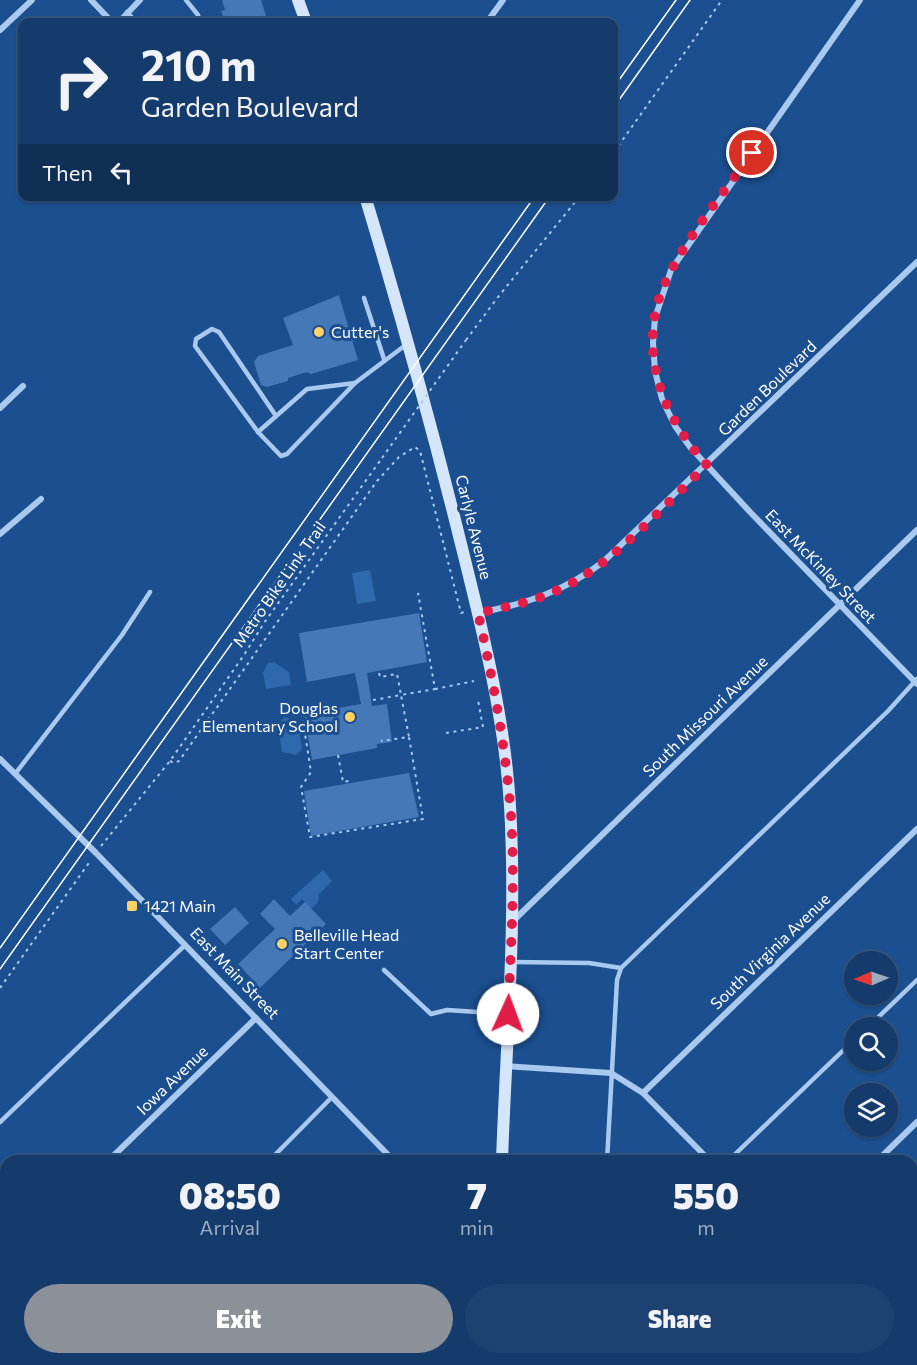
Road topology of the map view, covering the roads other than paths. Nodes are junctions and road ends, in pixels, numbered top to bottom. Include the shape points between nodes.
1 (32, 0) edge
2 (91, 0) edge
3 (140, 0) edge
4 (186, 0) edge
5 (298, 0) edge
6 (503, 0) edge
7 (860, 0) edge
8 (127, 12) junction
9 (108, 18) edge
10 (122, 18) edge
11 (132, 18) edge
12 (199, 18) edge
13 (305, 18) edge
14 (490, 18) edge
15 (0, 30) edge
16 (367, 201) edge
17 (917, 262) edge
18 (364, 298) dead end
19 (409, 342) junction
20 (384, 359) junction
21 (355, 383) junction
22 (23, 386) dead end
23 (0, 408) edge
24 (276, 416) junction
25 (258, 432) junction
26 (707, 465) junction
27 (41, 499) dead end
28 (917, 530) edge
29 (0, 534) edge
30 (150, 592) dead end
31 (840, 604) junction
32 (478, 611) junction
33 (916, 681) edge
34 (0, 759) edge
35 (15, 774) junction
36 (917, 829) edge
37 (512, 923) junction
38 (185, 945) junction
39 (510, 962) junction
40 (621, 968) junction
41 (384, 970) dead end
42 (917, 980) edge
43 (508, 1014) junction
44 (878, 1017) edge
45 (256, 1018) junction
46 (844, 1050) edge
47 (506, 1066) junction
48 (611, 1073) junction
49 (644, 1093) junction
50 (332, 1097) junction
51 (0, 1122) edge
52 (917, 1122) edge
53 (114, 1155) edge
54 (275, 1155) edge
55 (388, 1155) edge
56 (502, 1155) edge
57 (607, 1155) edge
58 (703, 1155) edge
59 (734, 1155) edge
60 (883, 1155) edge

1 - 15 street
2 - 9 street
3 - 8 street
4 - 12 lane
5 - 13 main road
6 - 14 street
7 - 26 street, East McKinley Street via 685,248 662,291 653,343 662,399 675,426
8 - 10 street
8 - 11 lane
16 - 19 main road, Carlyle Avenue
17 - 26 street, Garden Boulevard
18 - 20 lane
19 - 20 lane
19 - 32 main road, Carlyle Avenue
20 - 21 lane
21 - 24 lane via 307,389
21 - 25 lane via 284,456
22 - 23 street
24 - 25 lane
24 - 25 lane via 219,332 212,329 196,339 195,346
26 - 31 street, East McKinley Street
26 - 32 street, Garden Boulevard via 582,578 536,600
27 - 29 street
28 - 31 street, South Missouri Avenue
30 - 35 lane via 122,635
31 - 33 street, East McKinley Street
31 - 37 street, South Missouri Avenue
32 - 37 main road, Carlyle Avenue via 493,680 510,805
33 - 40 lane
34 - 35 street, East Main Street
35 - 38 street, East Main Street
36 - 49 street, South Virginia Avenue
37 - 39 main road, Carlyle Avenue
38 - 45 street, East Main Street
38 - 51 lane
39 - 40 lane via 589,963
39 - 43 main road, Carlyle Avenue
40 - 48 lane
41 - 43 lane via 431,1014 447,1010
42 - 44 lane
43 - 47 main road, Carlyle Avenue
45 - 50 street, East Main Street
45 - 53 street, Iowa Avenue
46 - 59 lane
47 - 48 street
47 - 56 main road, Carlyle Avenue
48 - 49 street
48 - 57 lane
49 - 58 street
50 - 54 lane
50 - 55 street, East Main Street
52 - 60 street

